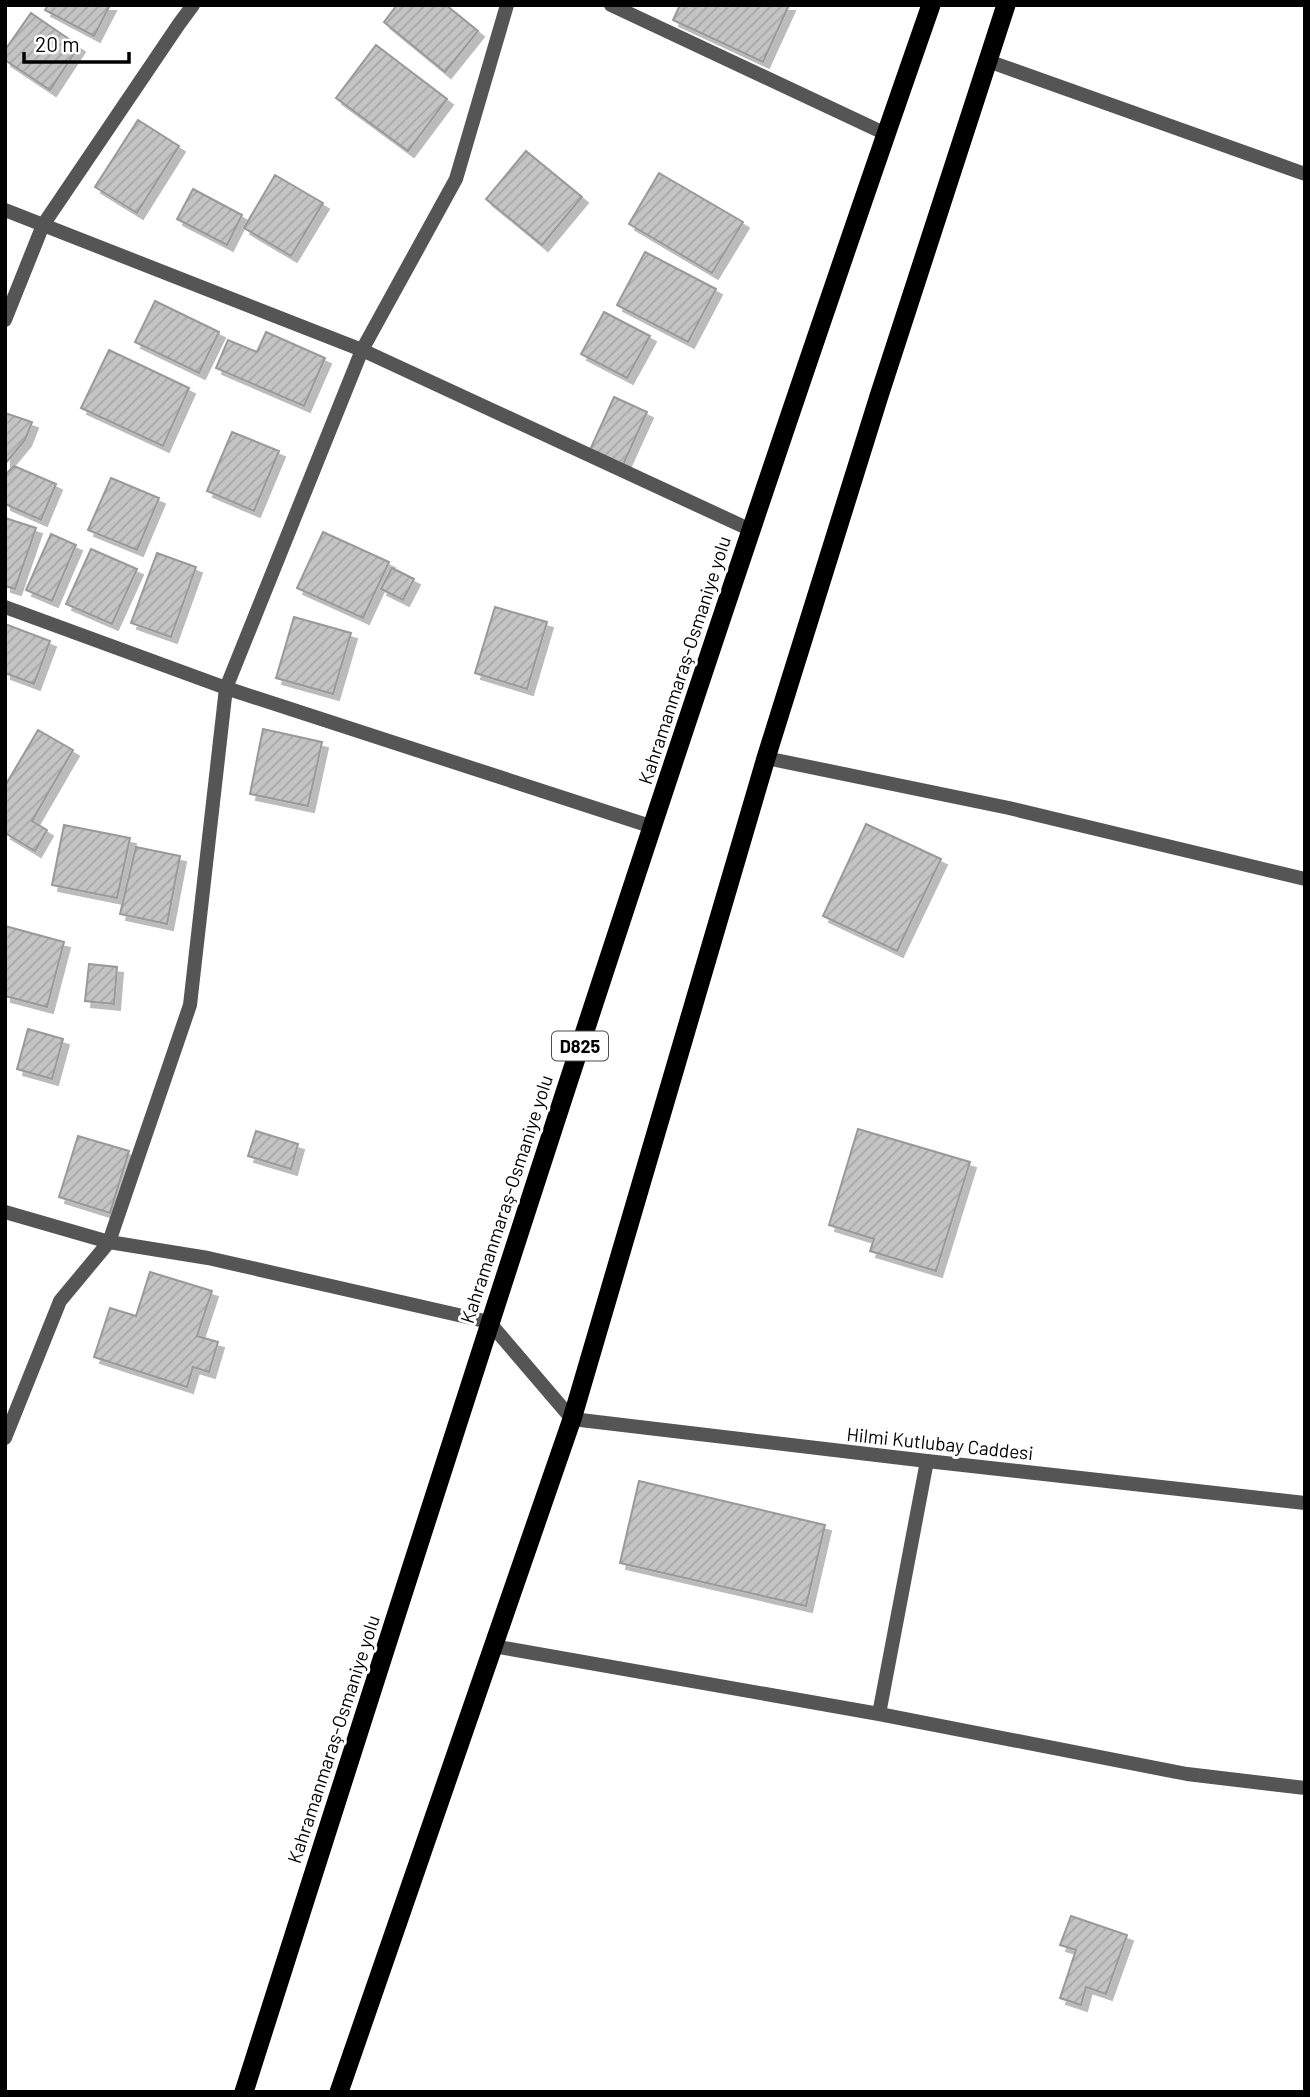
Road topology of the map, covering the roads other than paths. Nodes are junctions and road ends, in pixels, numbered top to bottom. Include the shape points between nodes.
1 (193, 5) edge
2 (507, 5) edge
3 (611, 5) edge
4 (931, 5) edge
5 (1006, 5) edge
6 (988, 61) junction
7 (886, 134) junction
8 (1305, 174) edge
9 (5, 210) edge
10 (43, 225) junction
11 (5, 320) edge
12 (362, 350) junction
13 (751, 530) junction
14 (5, 607) edge
15 (226, 688) junction
16 (766, 758) junction
17 (653, 827) junction
18 (1305, 879) edge
19 (5, 1212) edge
20 (109, 1242) junction
21 (489, 1322) junction
22 (572, 1419) junction
23 (5, 1438) edge
24 (927, 1461) junction
25 (1305, 1503) edge
26 (493, 1646) junction
27 (879, 1714) junction
28 (1305, 1788) edge
29 (244, 2092) edge
30 (339, 2092) edge

1 - 10 street
2 - 12 street via 456,179
3 - 7 street
4 - 7 highway, Kahramanmaraş-Osmaniye yolu / D825
5 - 6 highway
6 - 8 street
6 - 16 highway
7 - 13 highway, Kahramanmaraş-Osmaniye yolu / D825
9 - 10 street
10 - 11 street
10 - 12 street
12 - 13 street
12 - 15 street
13 - 17 highway, Kahramanmaraş-Osmaniye yolu / D825
14 - 15 street
15 - 17 street
15 - 20 street via 190,1005
16 - 18 street via 1009,808
16 - 22 highway
17 - 21 highway, Kahramanmaraş-Osmaniye yolu / D825
19 - 20 street
20 - 21 street via 208,1258
20 - 23 street via 60,1301
21 - 22 street
21 - 29 highway, Kahramanmaraş-Osmaniye yolu / D825
22 - 24 street, Hilmi Kutlubay Caddesi
22 - 26 highway
24 - 25 street, Hilmi Kutlubay Caddesi
24 - 27 street
26 - 27 street
26 - 30 highway
27 - 28 street via 1187,1774

